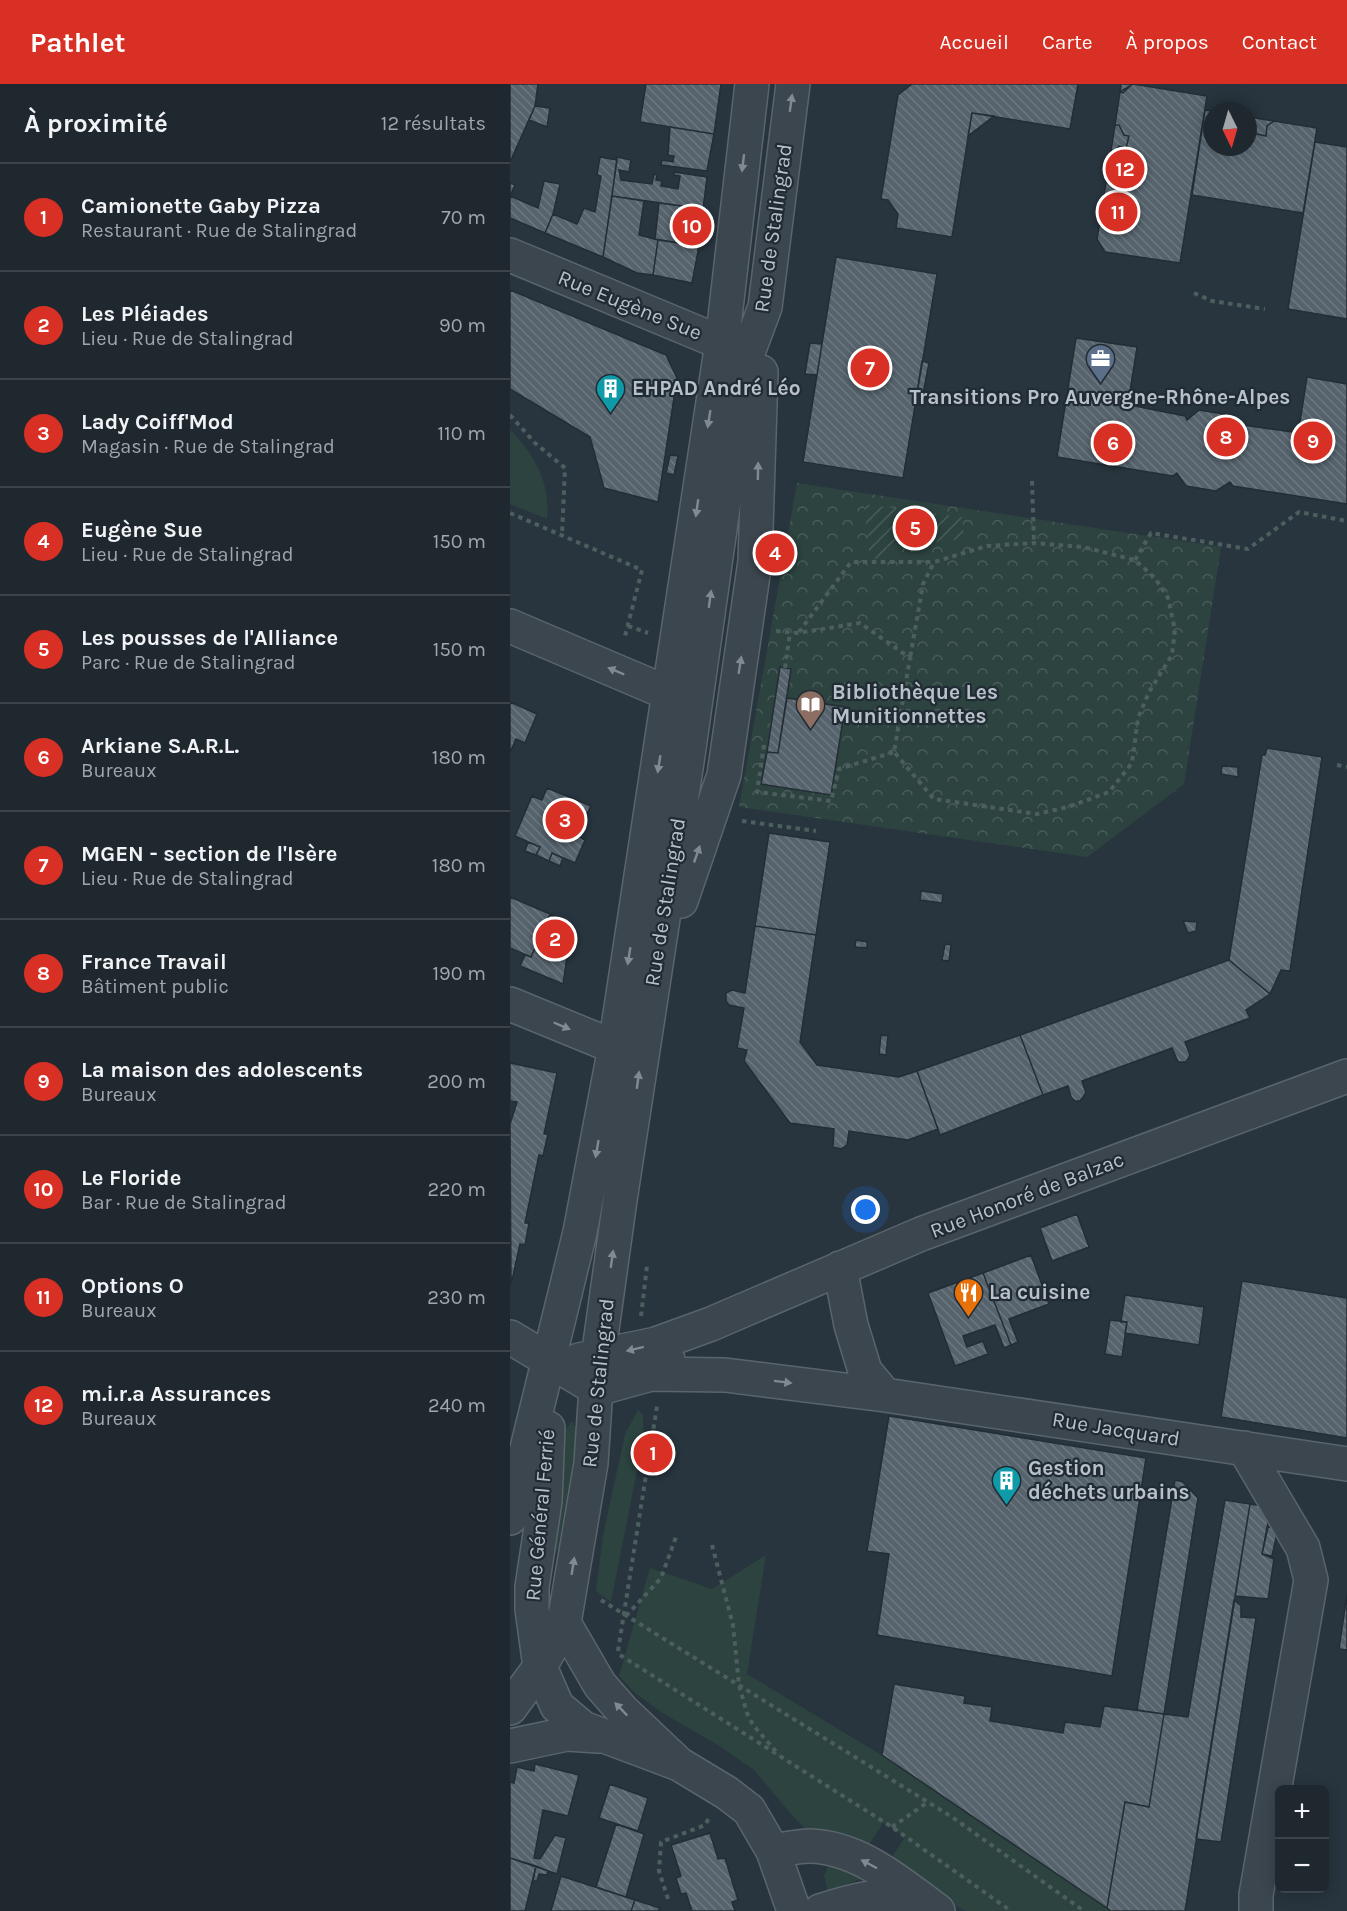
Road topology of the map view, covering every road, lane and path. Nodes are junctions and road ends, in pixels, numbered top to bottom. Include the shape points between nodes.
1 (752, 84) edge
2 (794, 84) edge
3 (510, 255) edge
4 (1194, 293) dead end
5 (765, 307) junction
6 (1265, 309) dead end
7 (733, 354) junction
8 (510, 415) edge
9 (1032, 481) dead end
10 (510, 513) edge
11 (1347, 521) edge
12 (562, 535) junction
13 (1034, 543) junction
14 (1135, 560) junction
15 (934, 562) junction
16 (510, 626) edge
17 (746, 628) junction
18 (790, 632) junction
19 (798, 633) junction
20 (910, 658) junction
21 (785, 668) dead end
22 (622, 674) junction
23 (670, 694) junction
24 (764, 745) dead end
25 (894, 752) junction
26 (688, 755) junction
27 (1337, 765) dead end
28 (1347, 767) edge
29 (778, 826) dead end
30 (816, 831) dead end
31 (651, 989) junction
32 (510, 1004) edge
33 (615, 1047) junction
34 (1347, 1076) edge
35 (647, 1266) dead end
36 (840, 1268) junction
37 (510, 1337) edge
38 (648, 1360) junction
39 (550, 1363) junction
40 (597, 1374) junction
41 (885, 1395) junction
42 (1244, 1448) junction
43 (1345, 1472) edge
44 (510, 1518) edge
45 (676, 1537) dead end
46 (712, 1545) dead end
47 (592, 1594) dead end
48 (626, 1617) junction
49 (564, 1623) junction
50 (605, 1662) junction
51 (540, 1667) junction
52 (740, 1685) junction
53 (510, 1708) edge
54 (598, 1736) junction
55 (510, 1746) edge
56 (781, 1758) junction
57 (679, 1764) junction
58 (726, 1792) junction
59 (929, 1802) junction
60 (892, 1827) junction
61 (773, 1851) junction
62 (668, 1899) dead end
63 (928, 1904) edge
64 (794, 1911) edge
65 (820, 1911) edge
66 (1011, 1911) edge
67 (1084, 1911) edge
68 (1256, 1911) edge

1 -> 7 street, Rue de Stalingrad
5 -> 2 street, Rue de Stalingrad
3 - 7 street, Rue Eugène Sue
4 - 6 path via 1212,301
5 - 7 street, Rue de Stalingrad
17 -> 5 street via 756,549
7 -> 23 street, Rue de Stalingrad
26 -> 7 street, Rue de Stalingrad
8 - 12 path via 565,468
9 - 13 path
10 - 12 path
11 - 14 path via 1299,512 1248,549 1151,533
12 - 22 path via 642,570 624,643
13 - 14 path via 1083,547
13 - 15 path via 987,546
14 - 25 path via 1155,578 1168,598 1175,630 1172,654 1138,718 1132,764 1109,792 1037,814 934,798
15 - 19 path via 852,562
15 - 20 path via 923,584
22 -> 16 street
17 - 18 path
31 -> 17 street via 724,775
18 - 19 path
18 - 21 path
19 - 20 path via 860,623
20 - 25 path
22 - 23 street
23 - 26 street
23 -> 33 street, Rue de Stalingrad
24 - 25 path via 757,792 831,801 839,769
26 - 31 street, Rue de Stalingrad
27 - 28 path
29 - 30 path
40 -> 31 street, Rue de Stalingrad
32 -> 33 street
33 -> 39 street, Rue de Stalingrad via 591,1180
34 - 36 street, Rue Honoré de Balzac via 921,1234
35 - 38 path via 640,1314
36 - 38 street, Rue Honoré de Balzac via 711,1324
36 - 41 street via 865,1371
37 - 39 street
38 - 40 street, Rue Honoré de Balzac
38 -> 41 street, Rue Jacquard via 725,1375
38 - 48 path via 657,1408
39 - 40 street
39 - 44 street, Rue de Stalingrad
39 - 51 street, Rue Général Ferrié via 545,1501 532,1587
49 -> 40 street, Rue de Stalingrad via 591,1463
41 - 42 street, Rue Jacquard
42 - 43 street, Rue Jacquard
42 - 68 street via 1303,1548 1311,1580
45 - 48 path via 661,1578
46 - 52 path via 734,1625
47 - 48 path
48 - 50 path
48 - 52 path
49 - 50 street, Rue Général Ferrié
49 - 51 street, Rue de Stalingrad
50 - 56 path
57 -> 50 street, Rue Général Ferrié via 622,1710
51 - 53 street, Rue de Stalingrad
51 - 54 street, Rue Général Ferrié via 557,1706
52 - 56 path via 753,1725
52 - 59 path
54 - 55 street via 567,1734
54 - 57 street, Rue Général Ferrié
56 - 60 path
57 - 58 street, Rue Général Ferrié
58 - 61 street, Rue Général Ferrié via 749,1810
58 - 62 path via 705,1825 661,1842 658,1871
59 - 60 path
59 - 67 path
60 - 66 path
63 -> 61 street via 853,1856 811,1846
61 - 64 street, Rue Général Ferrié
63 - 65 street via 892,1894

